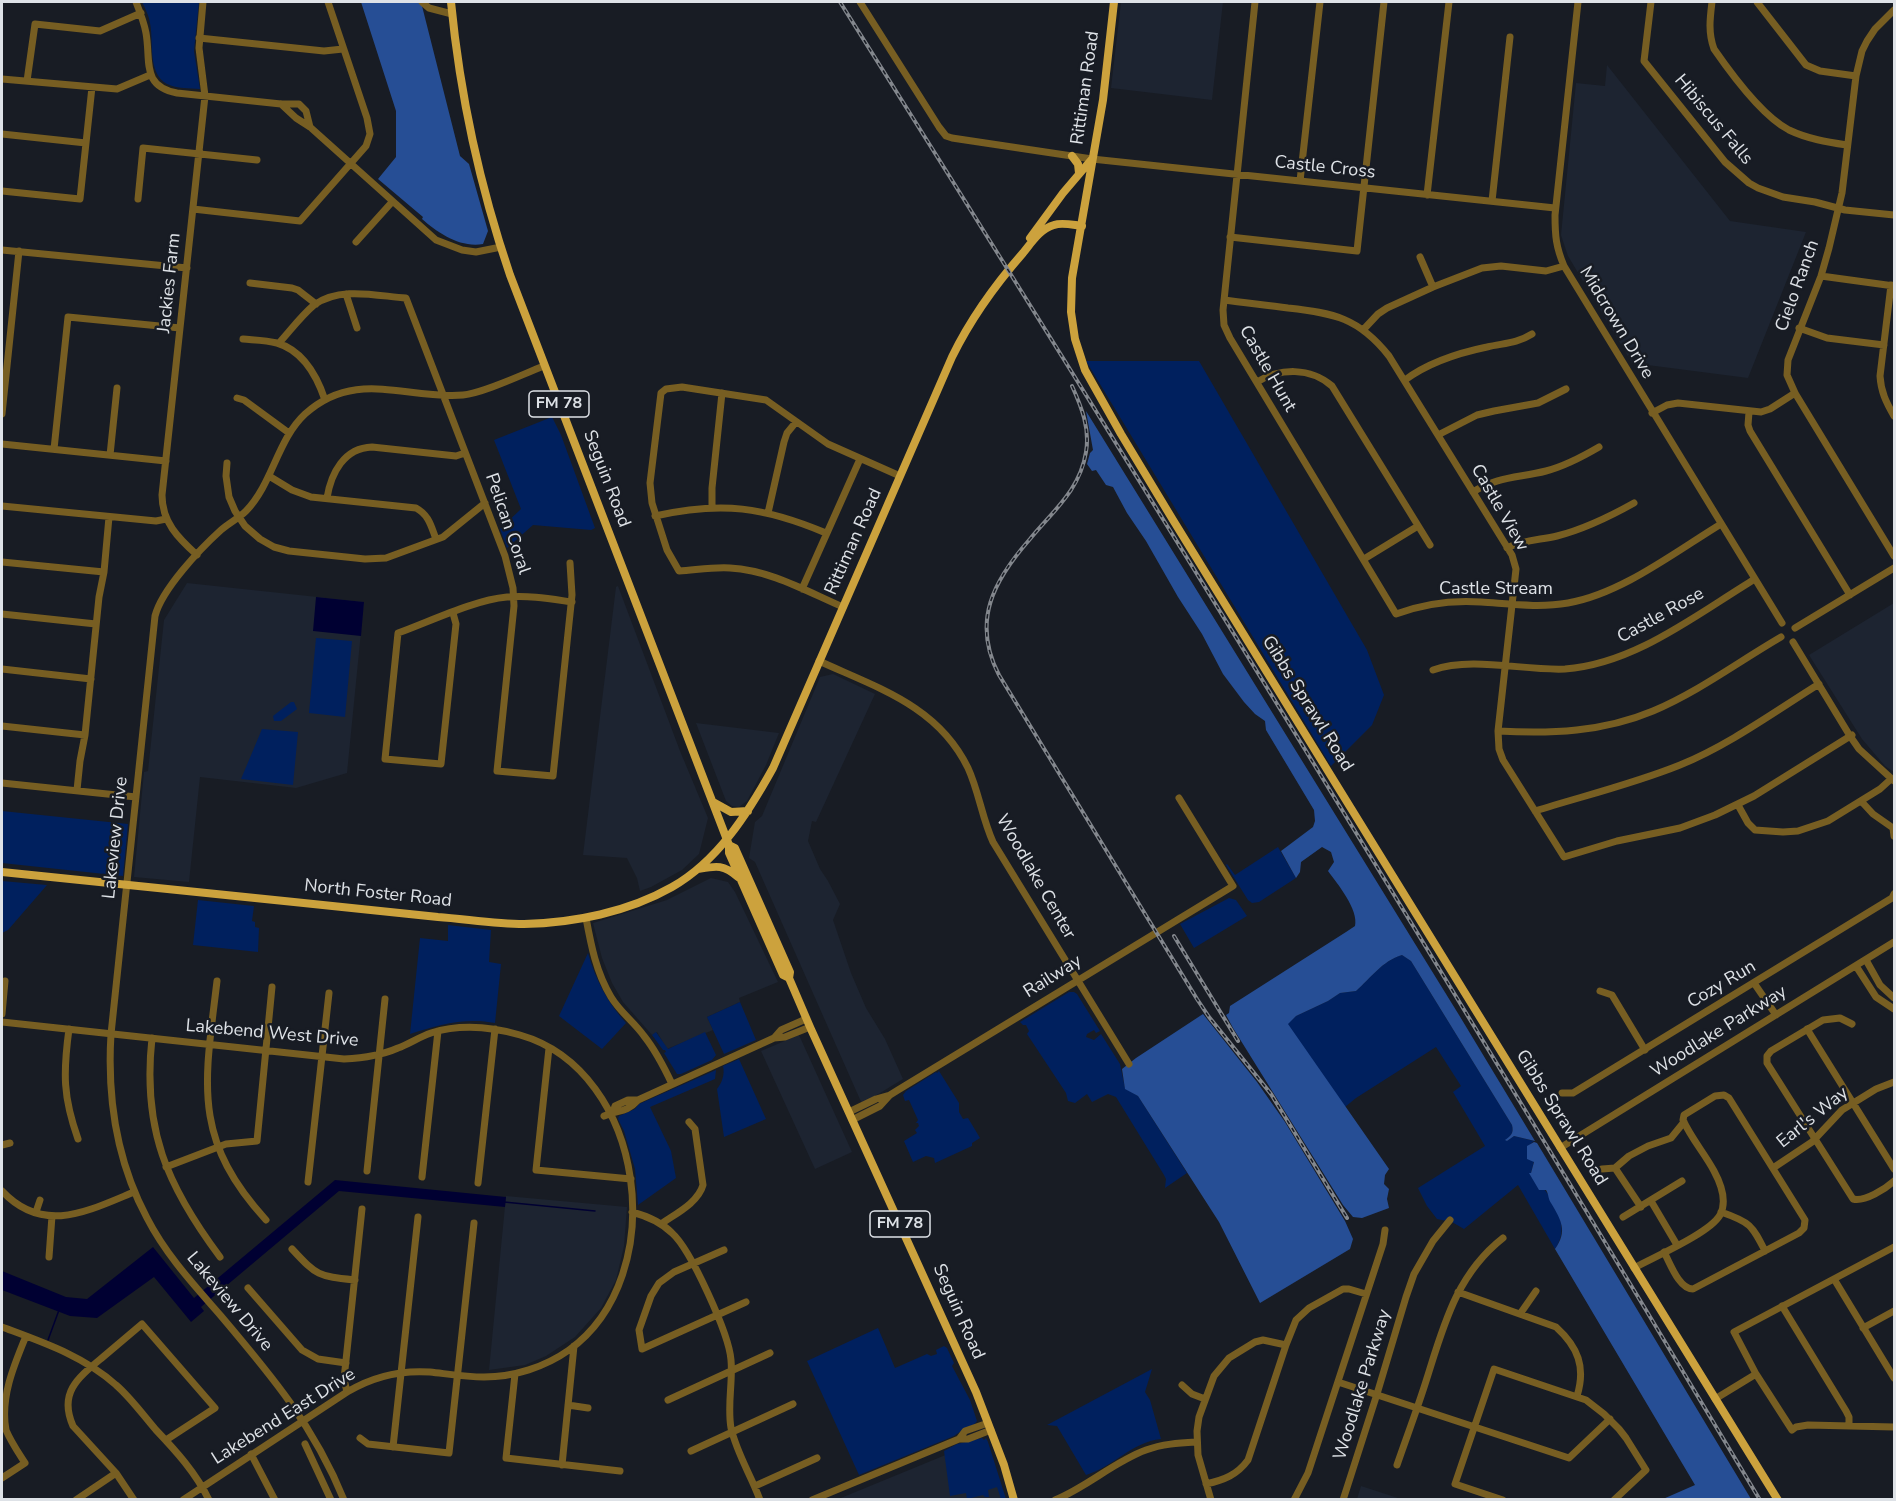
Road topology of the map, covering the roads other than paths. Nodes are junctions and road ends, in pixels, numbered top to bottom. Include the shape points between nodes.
1 (136, 2) edge
2 (203, 2) edge
3 (328, 2) edge
4 (423, 2) edge
5 (451, 2) edge
6 (860, 2) edge
7 (1113, 2) edge
8 (1256, 2) edge
9 (1320, 2) edge
10 (1384, 2) edge
11 (1449, 2) edge
12 (1578, 2) edge
13 (1651, 2) edge
14 (1712, 2) edge
15 (1756, 2) edge
16 (1894, 10) edge
17 (141, 13) junction
18 (452, 14) junction
19 (1510, 37) dead end
20 (200, 38) junction
21 (343, 49) junction
22 (150, 75) junction
23 (1856, 76) junction
24 (2, 79) edge
25 (27, 81) junction
26 (92, 87) junction
27 (205, 96) junction
28 (281, 104) junction
29 (310, 127) junction
30 (2, 134) edge
31 (86, 142) junction
32 (1847, 145) junction
33 (199, 154) junction
34 (1072, 156) junction
35 (1092, 159) junction
36 (257, 160) dead end
37 (350, 164) junction
38 (1079, 173) junction
39 (1236, 173) junction
40 (1300, 181) junction
41 (1363, 188) junction
42 (2, 191) edge
43 (1427, 195) junction
44 (138, 199) dead end
45 (1492, 201) junction
46 (392, 202) junction
47 (1556, 208) junction
48 (1838, 208) junction
49 (193, 209) junction
50 (1894, 215) edge
51 (1082, 226) junction
52 (1230, 237) junction
53 (356, 242) dead end
54 (501, 247) junction
55 (2, 250) edge
56 (19, 251) junction
57 (1420, 257) dead end
58 (1016, 261) junction
59 (1564, 266) junction
60 (187, 268) junction
61 (1821, 276) junction
62 (250, 283) dead end
63 (1893, 285) edge
64 (1433, 287) junction
65 (346, 294) junction
66 (1224, 300) junction
67 (316, 304) junction
68 (180, 328) junction
69 (357, 328) dead end
70 (1799, 328) junction
71 (1363, 330) junction
72 (1532, 334) dead end
73 (243, 339) dead end
74 (279, 343) junction
75 (1884, 345) junction
76 (544, 366) junction
77 (1405, 380) junction
78 (1257, 382) junction
79 (117, 388) dead end
80 (1566, 389) dead end
81 (722, 393) junction
82 (1795, 393) junction
83 (444, 395) junction
84 (237, 398) dead end
85 (325, 400) junction
86 (1749, 412) junction
87 (1653, 413) junction
88 (2, 414) edge
89 (1894, 416) edge
90 (796, 422) junction
91 (289, 434) junction
92 (1438, 435) junction
93 (2, 444) edge
94 (1599, 447) dead end
95 (54, 449) junction
96 (465, 453) junction
97 (110, 455) junction
98 (860, 459) junction
99 (166, 461) junction
100 (227, 463) dead end
101 (269, 476) junction
102 (900, 476) junction
103 (1473, 492) junction
104 (327, 498) junction
105 (485, 503) junction
106 (1634, 503) dead end
107 (2, 506) edge
108 (712, 507) junction
109 (768, 513) junction
110 (655, 516) junction
111 (109, 517) junction
112 (239, 517) junction
113 (166, 519) junction
114 (1721, 524) junction
115 (1418, 525) junction
116 (826, 533) junction
117 (436, 539) junction
118 (1430, 545) dead end
119 (1507, 548) junction
120 (197, 555) junction
121 (1894, 556) edge
122 (1364, 559) junction
123 (2, 562) edge
124 (570, 563) dead end
125 (1894, 568) edge
126 (104, 572) junction
127 (1755, 579) junction
128 (802, 589) junction
129 (1850, 595) junction
130 (514, 596) junction
131 (572, 602) junction
132 (1512, 605) junction
133 (843, 607) junction
134 (453, 613) junction
135 (2, 614) edge
136 (1396, 614) joint
137 (1782, 623) dead end
138 (96, 624) junction
139 (1795, 628) dead end
140 (1780, 637) dead end
141 (1793, 642) dead end
142 (819, 661) junction
143 (1504, 667) junction
144 (2, 669) edge
145 (1433, 670) dead end
146 (91, 679) junction
147 (1819, 684) junction
148 (2, 726) edge
149 (1498, 731) junction
150 (86, 735) junction
151 (1851, 736) junction
152 (1893, 780) edge
153 (2, 783) edge
154 (77, 790) junction
155 (136, 797) junction
156 (1179, 798) dead end
157 (1861, 801) junction
158 (713, 802) junction
159 (1738, 805) junction
160 (748, 811) junction
161 (1535, 811) junction
162 (1894, 836) edge
163 (728, 841) junction
164 (697, 869) junction
165 (2, 872) edge
166 (739, 878) junction
167 (126, 885) junction
168 (1894, 894) edge
169 (586, 918) junction
170 (1894, 942) edge
171 (1866, 960) junction
172 (1856, 966) junction
173 (789, 978) junction
174 (1078, 980) junction
175 (5, 981) dead end
176 (216, 981) dead end
177 (1754, 983) junction
178 (272, 987) dead end
179 (1600, 991) dead end
180 (329, 993) dead end
181 (1894, 998) edge
182 (385, 999) dead end
183 (1894, 1009) edge
184 (2, 1014) edge
185 (1776, 1015) junction
186 (2, 1022) edge
187 (808, 1023) junction
188 (1852, 1024) dead end
189 (69, 1029) junction
190 (495, 1029) junction
191 (1807, 1029) junction
192 (438, 1032) junction
193 (111, 1034) junction
194 (152, 1038) junction
195 (210, 1044) junction
196 (549, 1048) junction
197 (265, 1050) junction
198 (1645, 1050) junction
199 (379, 1055) junction
200 (322, 1056) junction
201 (1129, 1064) dead end
202 (1894, 1082) edge
203 (672, 1084) junction
204 (1562, 1094) dead end
205 (1853, 1102) junction
206 (609, 1114) junction
207 (850, 1116) junction
208 (689, 1122) dead end
209 (1684, 1122) junction
210 (78, 1139) dead end
211 (1814, 1139) junction
212 (10, 1143) dead end
213 (2, 1145) edge
214 (218, 1147) junction
215 (1560, 1148) junction
216 (166, 1167) junction
217 (1615, 1168) junction
218 (1773, 1168) junction
219 (1602, 1169) dead end
220 (1894, 1169) edge
221 (367, 1171) dead end
222 (422, 1176) dead end
223 (630, 1179) junction
224 (1682, 1181) dead end
225 (1894, 1181) edge
226 (308, 1182) dead end
227 (478, 1183) dead end
228 (134, 1192) junction
229 (2, 1194) edge
230 (40, 1200) dead end
231 (1651, 1201) junction
232 (1641, 1207) junction
233 (362, 1209) dead end
234 (36, 1212) junction
235 (632, 1212) junction
236 (1721, 1212) junction
237 (52, 1216) junction
238 (418, 1217) dead end
239 (1623, 1217) dead end
240 (266, 1220) dead end
241 (1450, 1220) dead end
242 (474, 1222) dead end
243 (661, 1224) junction
244 (1385, 1230) dead end
245 (1503, 1238) dead end
246 (1677, 1245) junction
247 (1894, 1247) edge
248 (292, 1249) dead end
249 (724, 1250) dead end
250 (1766, 1251) junction
251 (1664, 1252) junction
252 (49, 1257) dead end
253 (220, 1257) dead end
254 (693, 1263) junction
255 (1634, 1268) junction
256 (1834, 1279) junction
257 (355, 1280) junction
258 (248, 1288) dead end
259 (1536, 1291) dead end
260 (1458, 1292) junction
261 (1366, 1294) junction
262 (746, 1302) dead end
263 (1782, 1306) junction
264 (1894, 1311) edge
265 (1520, 1314) junction
266 (717, 1315) junction
267 (2, 1327) edge
268 (1863, 1328) junction
269 (26, 1336) junction
270 (1286, 1345) junction
271 (574, 1346) junction
272 (770, 1353) dead end
273 (346, 1362) junction
274 (92, 1366) junction
275 (731, 1370) junction
276 (401, 1373) junction
277 (514, 1374) junction
278 (1756, 1374) junction
279 (458, 1375) junction
280 (1894, 1376) edge
281 (1338, 1382) junction
282 (1182, 1385) dead end
283 (347, 1392) junction
284 (1377, 1394) junction
285 (1577, 1396) junction
286 (1205, 1399) junction
287 (1715, 1399) junction
288 (668, 1400) dead end
289 (793, 1404) dead end
290 (568, 1406) junction
291 (1418, 1407) junction
292 (588, 1408) dead end
293 (1610, 1419) junction
294 (304, 1420) junction
295 (1475, 1426) junction
296 (1849, 1426) junction
297 (989, 1427) junction
298 (1894, 1427) edge
299 (732, 1432) junction
300 (360, 1438) dead end
301 (166, 1440) junction
302 (1196, 1442) junction
303 (305, 1444) dead end
304 (393, 1447) junction
305 (691, 1451) dead end
306 (251, 1454) junction
307 (817, 1458) dead end
308 (562, 1465) junction
309 (1397, 1465) dead end
310 (620, 1471) dead end
311 (116, 1473) junction
312 (2, 1478) edge
313 (1206, 1484) junction
314 (754, 1486) junction
315 (202, 1487) junction
316 (76, 1500) edge
317 (134, 1500) edge
318 (183, 1500) edge
319 (209, 1500) edge
320 (275, 1500) edge
321 (331, 1500) edge
322 (344, 1500) edge
323 (760, 1500) edge
324 (812, 1500) edge
325 (1014, 1500) edge
326 (1055, 1500) edge
327 (1211, 1500) edge
328 (1294, 1500) edge
329 (1343, 1500) edge
330 (1503, 1500) edge
331 (1614, 1500) edge
332 (1778, 1500) edge

1 - 17 street
2 - 20 street, Jackies Farm
3 - 21 street
4 - 18 street via 429,8
5 - 18 main road, Seguin Road / FM 78
6 - 34 street via 946,136
7 - 35 main road, Rittiman Road
8 - 39 street, Castle Hunt
9 - 40 street
10 - 41 street
11 - 43 street
12 - 47 street, Midcrown Drive
13 - 48 street, Hibiscus Falls via 1644,61 1731,169 1771,194
14 - 32 street via 1709,29 1714,49 1765,112 1788,130
15 - 23 street via 1806,65 1820,72
16 - 23 street, Cielo Ranch via 1867,41
17 - 22 street
17 - 25 street via 100,31 35,24
18 - 54 main road, Seguin Road / FM 78 via 470,130
19 - 45 street
20 - 21 street via 324,51
20 - 27 street, Jackies Farm
21 - 37 street via 369,127 366,146
22 - 26 street via 117,89
22 - 27 street via 169,91
23 - 32 street, Cielo Ranch
24 - 25 street
25 - 26 street
26 - 31 street
27 - 28 street
27 - 33 street, Jackies Farm
28 - 29 street
28 - 29 street via 303,107
29 - 37 street
30 - 31 street
31 - 42 street via 80,199
32 - 48 street, Cielo Ranch
33 - 36 street
33 - 44 street via 143,148
33 - 49 street, Jackies Farm
34 - 35 street
34 - 38 main road
35 - 38 main road, Rittiman Road
35 - 39 street, Castle Cross
35 - 51 main road, Gibbs Sprawl Road
37 - 46 street
37 - 49 street via 300,221
38 - 58 main road, Rittiman Road
39 - 40 street, Castle Cross
39 - 52 street, Castle Hunt
40 - 41 street, Castle Cross
41 - 43 street, Castle Cross
41 - 52 street via 1357,252
43 - 45 street, Castle Cross
45 - 47 street, Castle Cross
46 - 53 street
46 - 54 street via 445,244 476,252
47 - 59 street, Midcrown Drive via 1555,242
48 - 50 street, Hibiscus Falls
48 - 61 street, Cielo Ranch
49 - 60 street, Jackies Farm
51 - 58 main road, Rittiman Road via 1062,224 1047,228
51 - 215 main road, Gibbs Sprawl Road via 1072,278 1071,312 1078,352 1093,386
52 - 66 street, Castle Hunt
54 - 76 main road, Seguin Road / FM 78
55 - 56 street
56 - 60 street
56 - 88 street
57 - 64 street
58 - 102 main road, Rittiman Road via 974,316
59 - 64 street via 1546,271 1482,268
59 - 87 street, Midcrown Drive
60 - 68 street, Jackies Farm
61 - 63 street
61 - 70 street, Cielo Ranch
62 - 67 street via 292,288
63 - 75 street
64 - 71 street via 1387,308
65 - 67 street
65 - 69 street
65 - 83 street, Pelican Coral via 406,298
66 - 71 street, Castle View via 1324,312
66 - 78 street, Castle Hunt via 1222,317 1227,333
67 - 74 street
68 - 95 street via 68,317
68 - 99 street, Jackies Farm
70 - 75 street via 1827,338
70 - 82 street, Cielo Ranch via 1787,366
71 - 77 street, Castle View via 1382,346
72 - 77 street via 1513,343 1457,354
73 - 74 street
74 - 85 street via 308,365
75 - 89 street via 1881,388
76 - 83 street, Lakeview Drive via 475,393
76 - 158 main road, Seguin Road / FM 78
77 - 92 street, Castle View
78 - 115 street via 1277,372 1294,372 1316,376 1332,386
78 - 122 street, Castle Hunt
79 - 97 street
80 - 92 street via 1538,404 1477,415
81 - 90 street via 766,400
81 - 108 street
81 - 110 street via 682,387 663,390 650,483
82 - 86 street via 1766,411
82 - 121 street, Cielo Ranch
83 - 85 street, Lakeview Drive via 368,388
83 - 96 street, Pelican Coral
84 - 91 street
85 - 91 street, Lakeview Drive via 306,413
86 - 87 street via 1678,403
86 - 129 street via 1750,431
87 - 114 street, Midcrown Drive
90 - 98 street via 828,444
90 - 109 street via 784,442
91 - 101 street, Lakeview Drive
92 - 103 street, Castle View
93 - 95 street
94 - 103 street via 1566,464 1497,480
95 - 97 street
96 - 104 street via 456,456 358,448 343,460
96 - 105 street, Pelican Coral
97 - 99 street
98 - 102 street
98 - 116 street
99 - 113 street, Jackies Farm via 162,500
100 - 112 street via 228,490
101 - 104 street via 304,495
101 - 112 street, Lakeview Drive via 257,498
102 - 133 main road, Rittiman Road
103 - 119 street, Castle View
104 - 117 street via 416,508 429,519
105 - 117 street
105 - 130 street, Pelican Coral via 505,556
106 - 119 street via 1589,526
107 - 111 street
108 - 109 street
108 - 110 street
109 - 116 street
110 - 128 street via 679,571 710,567 753,570
111 - 113 street
111 - 126 street
112 - 117 street via 250,531 269,544 289,551 373,560
112 - 120 street, Lakeview Drive
113 - 120 street, Jackies Farm via 179,540
114 - 127 street, Midcrown Drive
114 - 132 street, Castle Stream via 1601,594 1544,606
115 - 118 street
115 - 122 street
116 - 128 street
119 - 132 street, Castle View via 1515,563
120 - 155 street, Lakeview Drive via 169,587 155,616
122 - 136 street, Castle Hunt
123 - 126 street
124 - 131 street
125 - 129 street
126 - 138 street
127 - 137 street, Midcrown Drive
127 - 143 street, Castle Rose via 1624,655 1569,668
128 - 133 street
129 - 139 street
130 - 131 street
130 - 131 street, Pelican Coral via 497,771 553,776
130 - 134 street via 483,601
132 - 136 street, Castle Stream via 1445,602
132 - 143 street, Castle View
133 - 142 main road, Rittiman Road
134 - 134 street via 398,633 385,759 441,764 456,624
135 - 138 street
138 - 146 street
140 - 149 street via 1681,698 1636,717 1607,726 1561,732
141 - 147 street
142 - 160 main road, Rittiman Road via 772,768
142 - 174 street, Woodlake Center via 907,701 953,742 969,770 993,842
143 - 145 street, Castle Rose via 1464,665
143 - 149 street, Castle View
144 - 146 street
146 - 150 street
147 - 151 street
147 - 161 street via 1723,744 1681,765
148 - 150 street
149 - 161 street, Castle View via 1500,754
150 - 154 street
151 - 152 street via 1859,749
151 - 159 street
152 - 157 street
153 - 154 street
154 - 155 street
155 - 167 street, Lakeview Drive
156 - 174 street, Railway via 1233,886
157 - 159 street via 1819,825 1788,832 1755,830
157 - 162 street via 1893,828
158 - 160 main road via 729,811
158 - 163 main road, Seguin Road / FM 78
159 - 161 street, Castle View via 1680,828 1564,857
160 - 163 main road, Rittiman Road
163 - 164 main road, North Foster Road
163 - 166 main road, Seguin Road / FM 78
163 - 173 main road, Seguin Road / FM 78 via 739,856 790,972
164 - 166 main road via 723,867
164 - 169 main road, North Foster Road via 650,897
165 - 167 main road, North Foster Road
166 - 173 main road, Seguin Road / FM 78 via 783,975
167 - 169 main road, North Foster Road via 492,922 523,924
167 - 193 street, Lakeview Drive
168 - 177 street, Cozy Run
169 - 203 street via 605,986 654,1050
170 - 171 street, Woodlake Parkway
171 - 172 street, Woodlake Parkway
171 - 181 street via 1880,985
172 - 183 street via 1876,997
172 - 185 street, Woodlake Parkway
173 - 187 main road, Seguin Road / FM 78
174 - 201 street, Woodlake Center
174 - 207 street, Railway
175 - 184 street
176 - 195 street
177 - 185 street
177 - 198 street, Cozy Run
178 - 197 street
179 - 198 street via 1612,995
180 - 200 street
182 - 199 street
185 - 215 street, Woodlake Parkway
186 - 189 street, Lakebend West Drive
187 - 203 street via 785,1037 774,1038
187 - 207 main road, Seguin Road / FM 78
188 - 191 street via 1843,1018 1831,1018
189 - 193 street, Lakebend West Drive
189 - 210 street via 64,1085
190 - 192 street, Lakebend West Drive
190 - 196 street, Lakebend West Drive via 527,1037
190 - 227 street
191 - 205 street
191 - 211 street via 1771,1051 1767,1063
192 - 199 street, Lakebend West Drive
192 - 222 street
193 - 194 street, Lakebend West Drive
193 - 228 street, Lakeview Drive via 113,1114
194 - 195 street, Lakebend West Drive
194 - 216 street via 150,1099
195 - 197 street, Lakebend West Drive
195 - 214 street via 207,1094
196 - 206 street, Lakebend West Drive via 581,1071 597,1089
196 - 223 street via 536,1170
197 - 200 street, Lakebend West Drive
197 - 214 street via 257,1141
198 - 204 street, Cozy Run via 1573,1093
199 - 200 street, Lakebend West Drive
199 - 221 street
200 - 226 street
202 - 205 street, Earl's Way
203 - 206 street via 632,1107
205 - 211 street, Earl's Way
205 - 220 street
206 - 223 street, Lakebend West Drive via 624,1145
207 - 297 main road, Seguin Road / FM 78
208 - 243 street via 695,1129 703,1185 696,1198
209 - 217 street via 1671,1138 1629,1156
209 - 218 street, Earl's Way via 1684,1115 1715,1096 1727,1096
209 - 236 street via 1714,1172 1723,1195
211 - 218 street, Earl's Way
211 - 225 street via 1855,1200 1864,1199
212 - 213 street
214 - 216 street
214 - 240 street via 243,1192
215 - 255 main road, Gibbs Sprawl Road
216 - 253 street via 191,1217
217 - 219 street
217 - 232 street
218 - 250 street via 1806,1223 1799,1233
223 - 235 street, Lakebend East Drive
224 - 231 street
228 - 237 street via 78,1214
228 - 294 street, Lakeview Drive via 165,1248
229 - 234 street
230 - 234 street
231 - 232 street
231 - 246 street
232 - 239 street
233 - 257 street
234 - 237 street
235 - 243 street
235 - 271 street, Lakebend East Drive via 626,1262 617,1291 592,1330
236 - 246 street via 1709,1228
236 - 250 street via 1747,1222
237 - 252 street
238 - 276 street
241 - 284 street, Woodlake Parkway via 1433,1240 1414,1274
242 - 279 street
243 - 254 street via 679,1239
244 - 261 street
245 - 260 street via 1478,1261
246 - 251 street
247 - 256 street
248 - 257 street via 317,1273
249 - 254 street
250 - 251 street via 1691,1290 1682,1284
251 - 255 street
254 - 266 street
254 - 266 street via 666,1277 653,1290 639,1330 642,1349
255 - 287 main road, Gibbs Sprawl Road
256 - 263 street
256 - 268 street
257 - 273 street
258 - 273 street via 302,1350 318,1359
259 - 265 street
260 - 265 street
260 - 291 street
261 - 270 street via 1343,1289 1308,1308 1296,1320
261 - 281 street
262 - 266 street
263 - 278 street via 1734,1332
263 - 296 street via 1846,1411
264 - 268 street
265 - 285 street via 1556,1327 1574,1348 1582,1372
266 - 275 street via 728,1341
267 - 269 street
268 - 280 street
269 - 274 street
269 - 312 street via 2,1404 7,1431 25,1463
270 - 286 street via 1263,1340 1244,1348 1220,1367
270 - 313 street via 1248,1460 1231,1476
271 - 277 street, Lakebend East Drive via 543,1365
271 - 290 street
272 - 275 street
273 - 283 street
274 - 301 street via 118,1386
274 - 301 street via 142,1324 214,1408
274 - 311 street via 72,1388 69,1414 79,1434
275 - 288 street
275 - 299 street
276 - 279 street, Lakebend East Drive
276 - 283 street, Lakebend East Drive via 369,1381
276 - 304 street
277 - 279 street, Lakebend East Drive
277 - 308 street via 506,1458
278 - 287 street
278 - 296 street via 1792,1430 1808,1425
279 - 304 street via 449,1453
281 - 284 street
281 - 328 street via 1308,1473
282 - 286 street via 1191,1394
283 - 294 street, Lakebend East Drive
284 - 291 street
284 - 329 street, Woodlake Parkway
285 - 293 street
285 - 295 street via 1494,1369
286 - 302 street
287 - 332 main road, Gibbs Sprawl Road
289 - 299 street
290 - 292 street
290 - 308 street
291 - 295 street
291 - 309 street
293 - 295 street via 1569,1458
293 - 331 street via 1646,1470
294 - 306 street, Lakebend East Drive
294 - 322 street, Lakeview Drive
295 - 330 street via 1455,1484
296 - 298 street
297 - 324 street via 965,1431 959,1439
297 - 325 main road, Seguin Road / FM 78
299 - 305 street
299 - 314 street
300 - 304 street via 368,1444
301 - 315 street
302 - 313 street
302 - 326 street via 1137,1453
303 - 321 street
306 - 315 street, Lakebend East Drive
306 - 320 street
307 - 314 street
308 - 310 street
311 - 316 street
311 - 317 street
313 - 327 street
314 - 323 street
315 - 318 street, Lakebend East Drive
315 - 319 street

